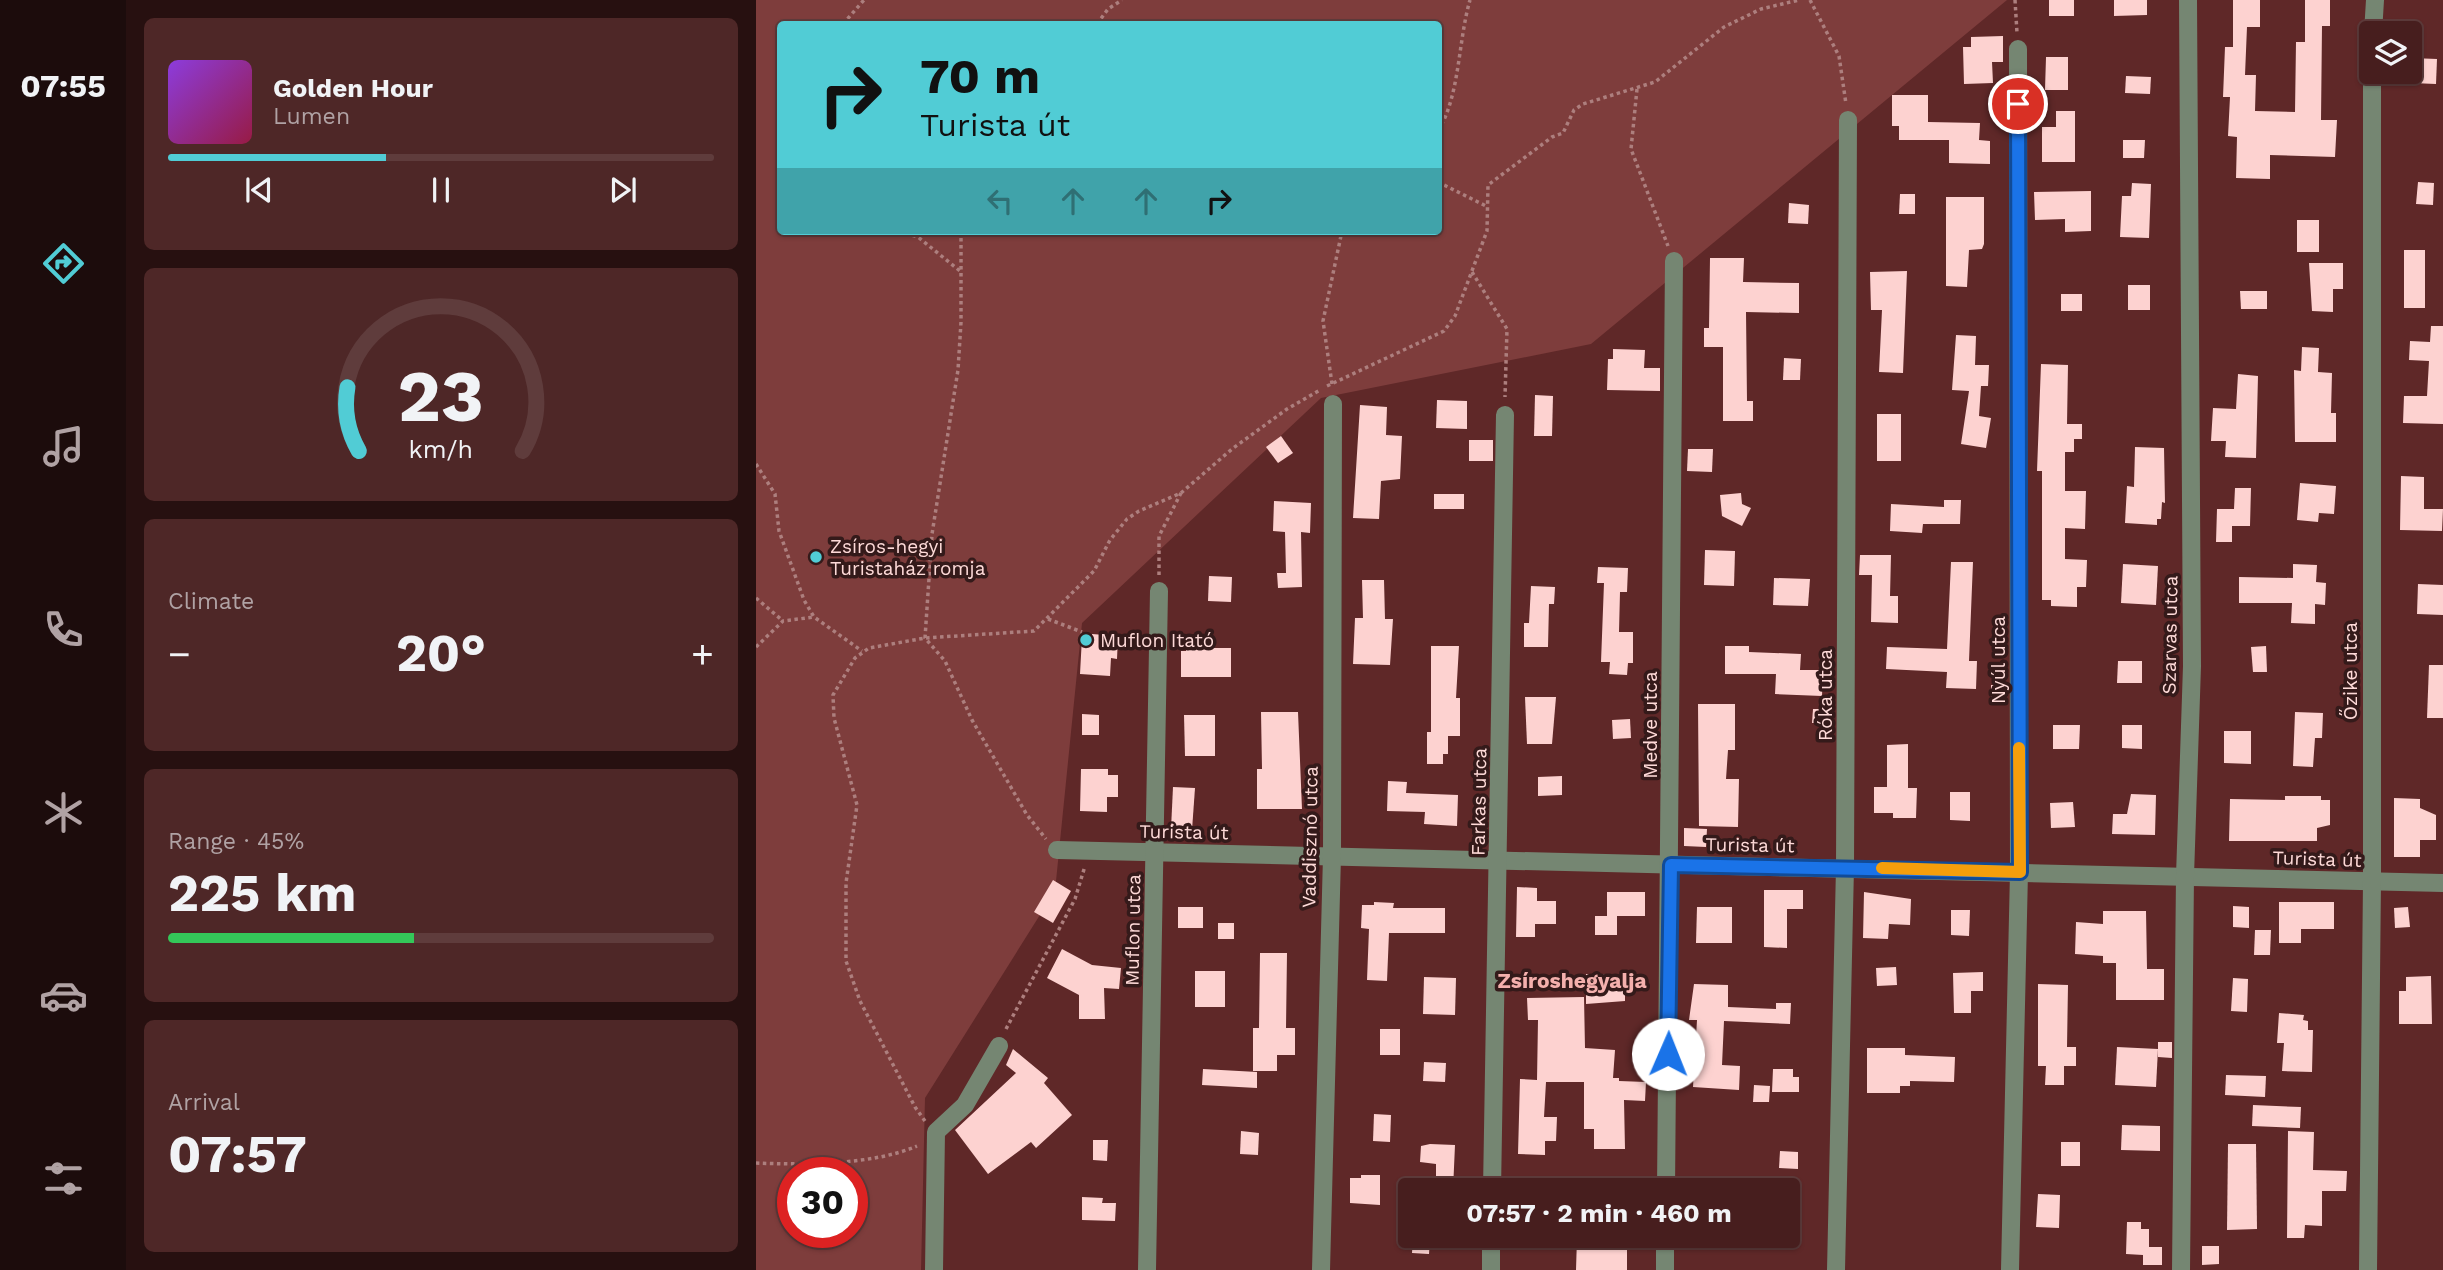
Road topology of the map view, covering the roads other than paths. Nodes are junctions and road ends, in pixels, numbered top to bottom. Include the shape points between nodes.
1 (2188, 0) edge
2 (2375, 0) edge
3 (2374, 21) edge
4 (2018, 49) road end
5 (2372, 84) edge
6 (1848, 120) road end
7 (1674, 261) road end
8 (1333, 404) road end
9 (1505, 415) road end
10 (1159, 591) road end
11 (1057, 850) road end
12 (1156, 852) junction
13 (1332, 856) junction
14 (1499, 861) junction
15 (1671, 865) junction
16 (1845, 867) junction
17 (2020, 872) junction
18 (2185, 876) junction
19 (2372, 881) junction
20 (2443, 883) edge
21 (999, 1046) road end
22 (1492, 1178) edge
23 (1666, 1178) edge
24 (1491, 1248) edge
25 (1665, 1248) edge
26 (934, 1270) edge
27 (1147, 1270) edge
28 (1321, 1270) edge
29 (1491, 1270) edge
30 (1665, 1270) edge
31 (1836, 1270) edge
32 (2010, 1270) edge
33 (2181, 1270) edge
34 (2368, 1270) edge

1 - 18 street, Szarvas utca via 2192,666
2 - 3 street
4 - 17 street, Nyúl utca
5 - 19 street, Őzike utca
6 - 16 street, Róka utca
7 - 15 street, Medve utca
8 - 13 street, Vaddisznó utca
9 - 14 street, Farkas utca
10 - 12 street, Muflon utca
11 - 12 street, Turista út
12 - 13 street, Turista út
12 - 27 street, Muflon utca
13 - 14 street, Turista út
13 - 28 street, Vaddisznó utca
14 - 15 street, Turista út
14 - 22 street, Farkas utca
15 - 16 street, Turista út
15 - 23 street, Medve utca
16 - 17 street, Turista út
16 - 31 street, Róka utca
17 - 18 street, Turista út
17 - 32 street, Nyúl utca
18 - 19 street, Turista út
18 - 33 street, Szarvas utca
19 - 20 street, Turista út
19 - 34 street, Őzike utca
21 - 26 street via 965,1105 936,1135
24 - 29 street
25 - 30 street

